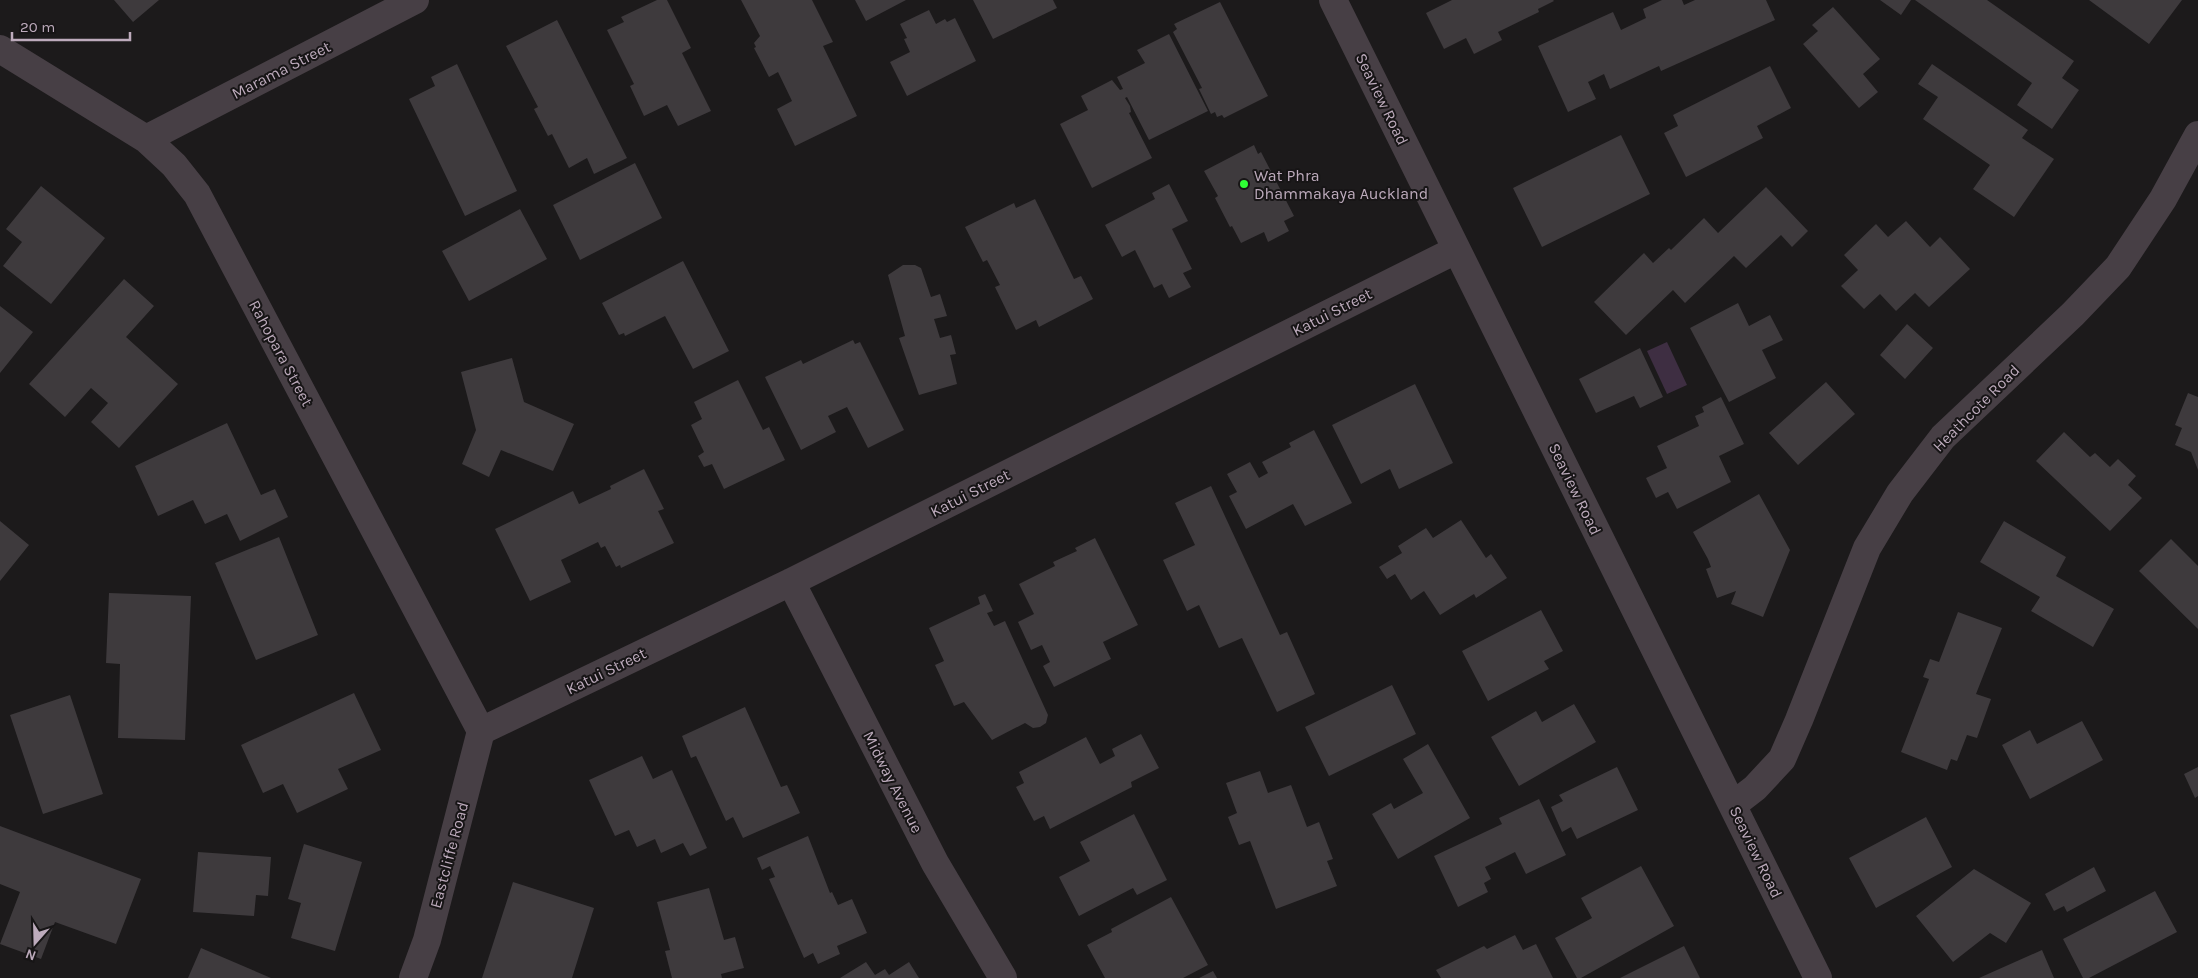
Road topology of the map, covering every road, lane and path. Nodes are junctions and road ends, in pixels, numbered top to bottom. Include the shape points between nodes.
1 (415, 0) edge
2 (1333, 0) edge
3 (0, 49) edge
4 (2198, 135) edge
5 (146, 139) junction
6 (1456, 250) junction
7 (791, 582) junction
8 (482, 731) junction
9 (1733, 805) junction
10 (413, 978) edge
11 (1003, 978) edge
12 (1818, 978) edge

1 - 5 street, Marama Street
2 - 6 street, Seaview Road
3 - 5 street, Rahopara Street
4 - 9 street, Heathcote Road via 2163,199 2118,267 1943,437 1900,492 1866,548 1782,759 1755,788
5 - 8 street, Rahopara Street via 174,165 197,194
6 - 7 street, Katui Street
6 - 9 street, Seaview Road
7 - 8 street, Katui Street
7 - 11 street, Midway Avenue via 935,863
8 - 10 street, Eastcliffe Road via 427,940
9 - 12 street, Seaview Road

